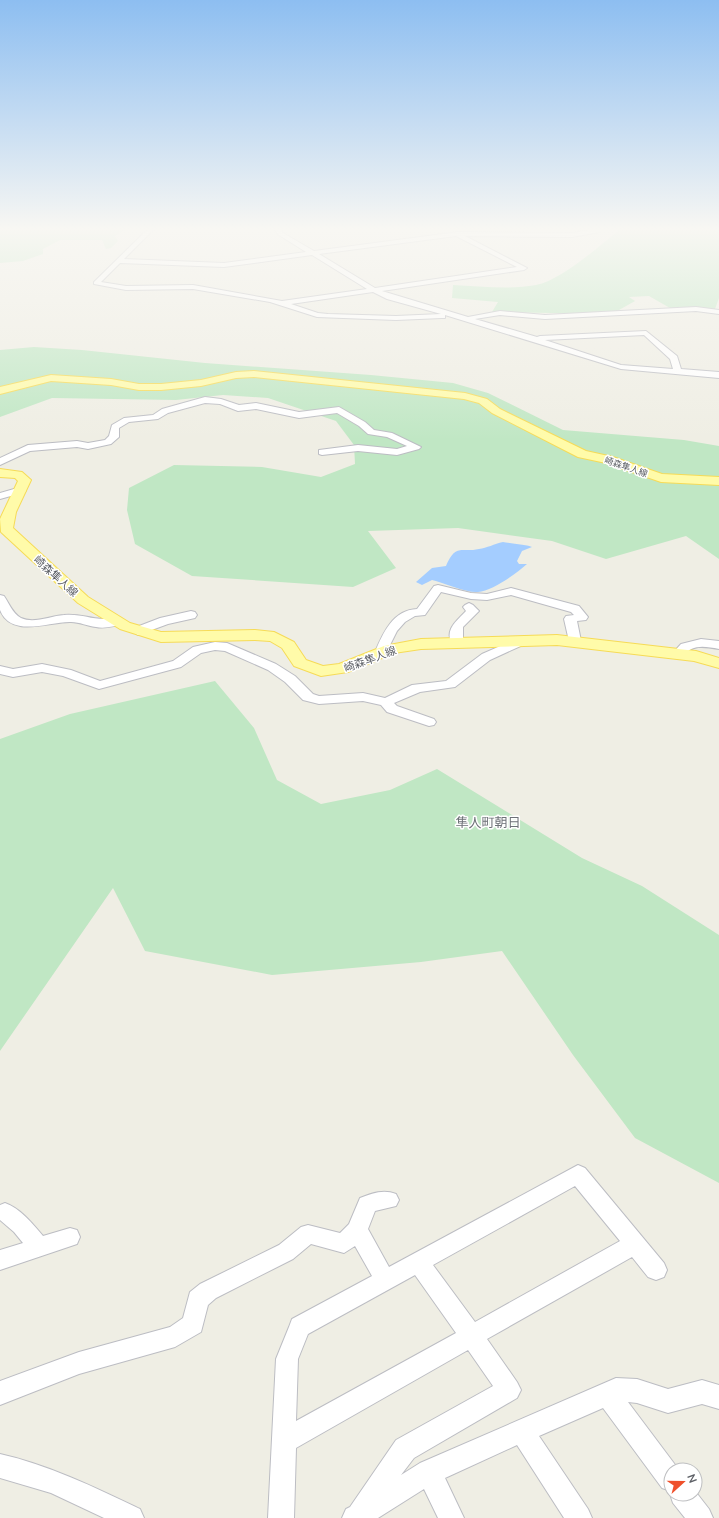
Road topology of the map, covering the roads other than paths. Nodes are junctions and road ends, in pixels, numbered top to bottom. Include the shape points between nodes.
1 (261, 299) edge
2 (316, 299) edge
3 (396, 299) edge
4 (282, 304) junction
5 (719, 312) edge
6 (460, 317) junction
7 (532, 338) junction
8 (678, 372) junction
9 (719, 375) edge
10 (0, 391) edge
11 (322, 452) dead end
12 (0, 462) edge
13 (0, 473) edge
14 (719, 481) edge
15 (21, 490) junction
16 (0, 496) edge
17 (0, 598) edge
18 (469, 607) dead end
19 (191, 615) dead end
20 (119, 621) junction
21 (138, 631) junction
22 (521, 641) junction
23 (575, 641) junction
24 (457, 643) junction
25 (719, 645) edge
26 (381, 652) junction
27 (677, 654) junction
28 (719, 663) edge
29 (0, 670) edge
30 (13, 673) junction
31 (0, 677) edge
32 (386, 702) junction
33 (429, 722) dead end
34 (389, 1200) dead end
35 (5, 1212) dead end
36 (357, 1230) junction
37 (70, 1237) dead end
38 (634, 1244) junction
39 (38, 1247) junction
40 (0, 1260) edge
41 (419, 1262) junction
42 (656, 1270) dead end
43 (385, 1279) junction
44 (471, 1337) junction
45 (0, 1393) edge
46 (608, 1394) junction
47 (719, 1397) edge
48 (523, 1433) junction
49 (283, 1442) junction
50 (0, 1466) edge
51 (663, 1469) edge
52 (429, 1472) junction
53 (688, 1502) edge
54 (356, 1517) edge
55 (131, 1518) edge
56 (281, 1518) edge
57 (451, 1518) edge
58 (579, 1518) edge
59 (700, 1518) edge

1 - 4 street
2 - 4 street
3 - 6 street
4 - 6 street via 328,316
5 - 6 street via 696,309 544,317 513,313
6 - 7 street
7 - 8 street via 610,364
7 - 8 street via 646,333 674,358
8 - 9 street
10 - 14 main road, 崎森隼人線 via 51,378 161,387 190,385 254,374 465,396 483,401 496,411 582,454 661,478
11 - 12 street via 358,448 398,452 416,447 389,435 371,432 339,410 299,415 256,406 238,408 205,400 165,411 155,417 135,418 121,423 115,427 114,437 108,442 88,446 76,444 28,448
13 - 15 main road via 24,478
15 - 16 street
15 - 20 main road, 崎森隼人線 via 7,518 6,529 83,600
17 - 20 street via 9,614 19,622 32,623 66,618 108,625
18 - 24 street via 473,611 459,622 455,629
19 - 21 street via 164,621
20 - 21 main road, 崎森隼人線
21 - 26 main road, 崎森隼人線 via 177,638 256,635 274,637 288,644 300,663 328,672 342,669
22 - 23 main road, 崎森隼人線
22 - 24 main road, 崎森隼人線
22 - 32 street via 486,657 450,684 417,688
23 - 26 street via 570,619 582,617 576,609 511,591 487,597 465,595 438,588 421,612 407,614 396,624
23 - 27 main road, 崎森隼人線
24 - 26 main road, 崎森隼人線 via 421,644
25 - 27 street via 694,643 683,646
27 - 28 main road, 崎森隼人線 via 702,657
29 - 30 street
30 - 31 street
30 - 32 street via 42,668 66,673 99,685 177,664 197,650 215,646 227,647 272,667 290,679 308,697 319,700 363,697
32 - 33 street via 392,709
34 - 36 street via 367,1204
35 - 39 street via 21,1225
36 - 43 street
36 - 45 street via 344,1243 308,1234 286,1252 208,1291 198,1299 193,1324 175,1336 79,1363
37 - 39 street
38 - 41 street via 578,1174
38 - 42 street
38 - 44 street
39 - 40 street
41 - 43 street
41 - 44 street
43 - 49 street via 300,1327 287,1359
44 - 49 street
44 - 54 street via 509,1390 405,1449
46 - 47 street via 616,1390 636,1391 668,1401 702,1392
46 - 48 street
46 - 51 street
48 - 52 street
48 - 58 street
49 - 56 street
50 - 55 street via 31,1474 74,1491
52 - 54 street
52 - 57 street
53 - 59 street

